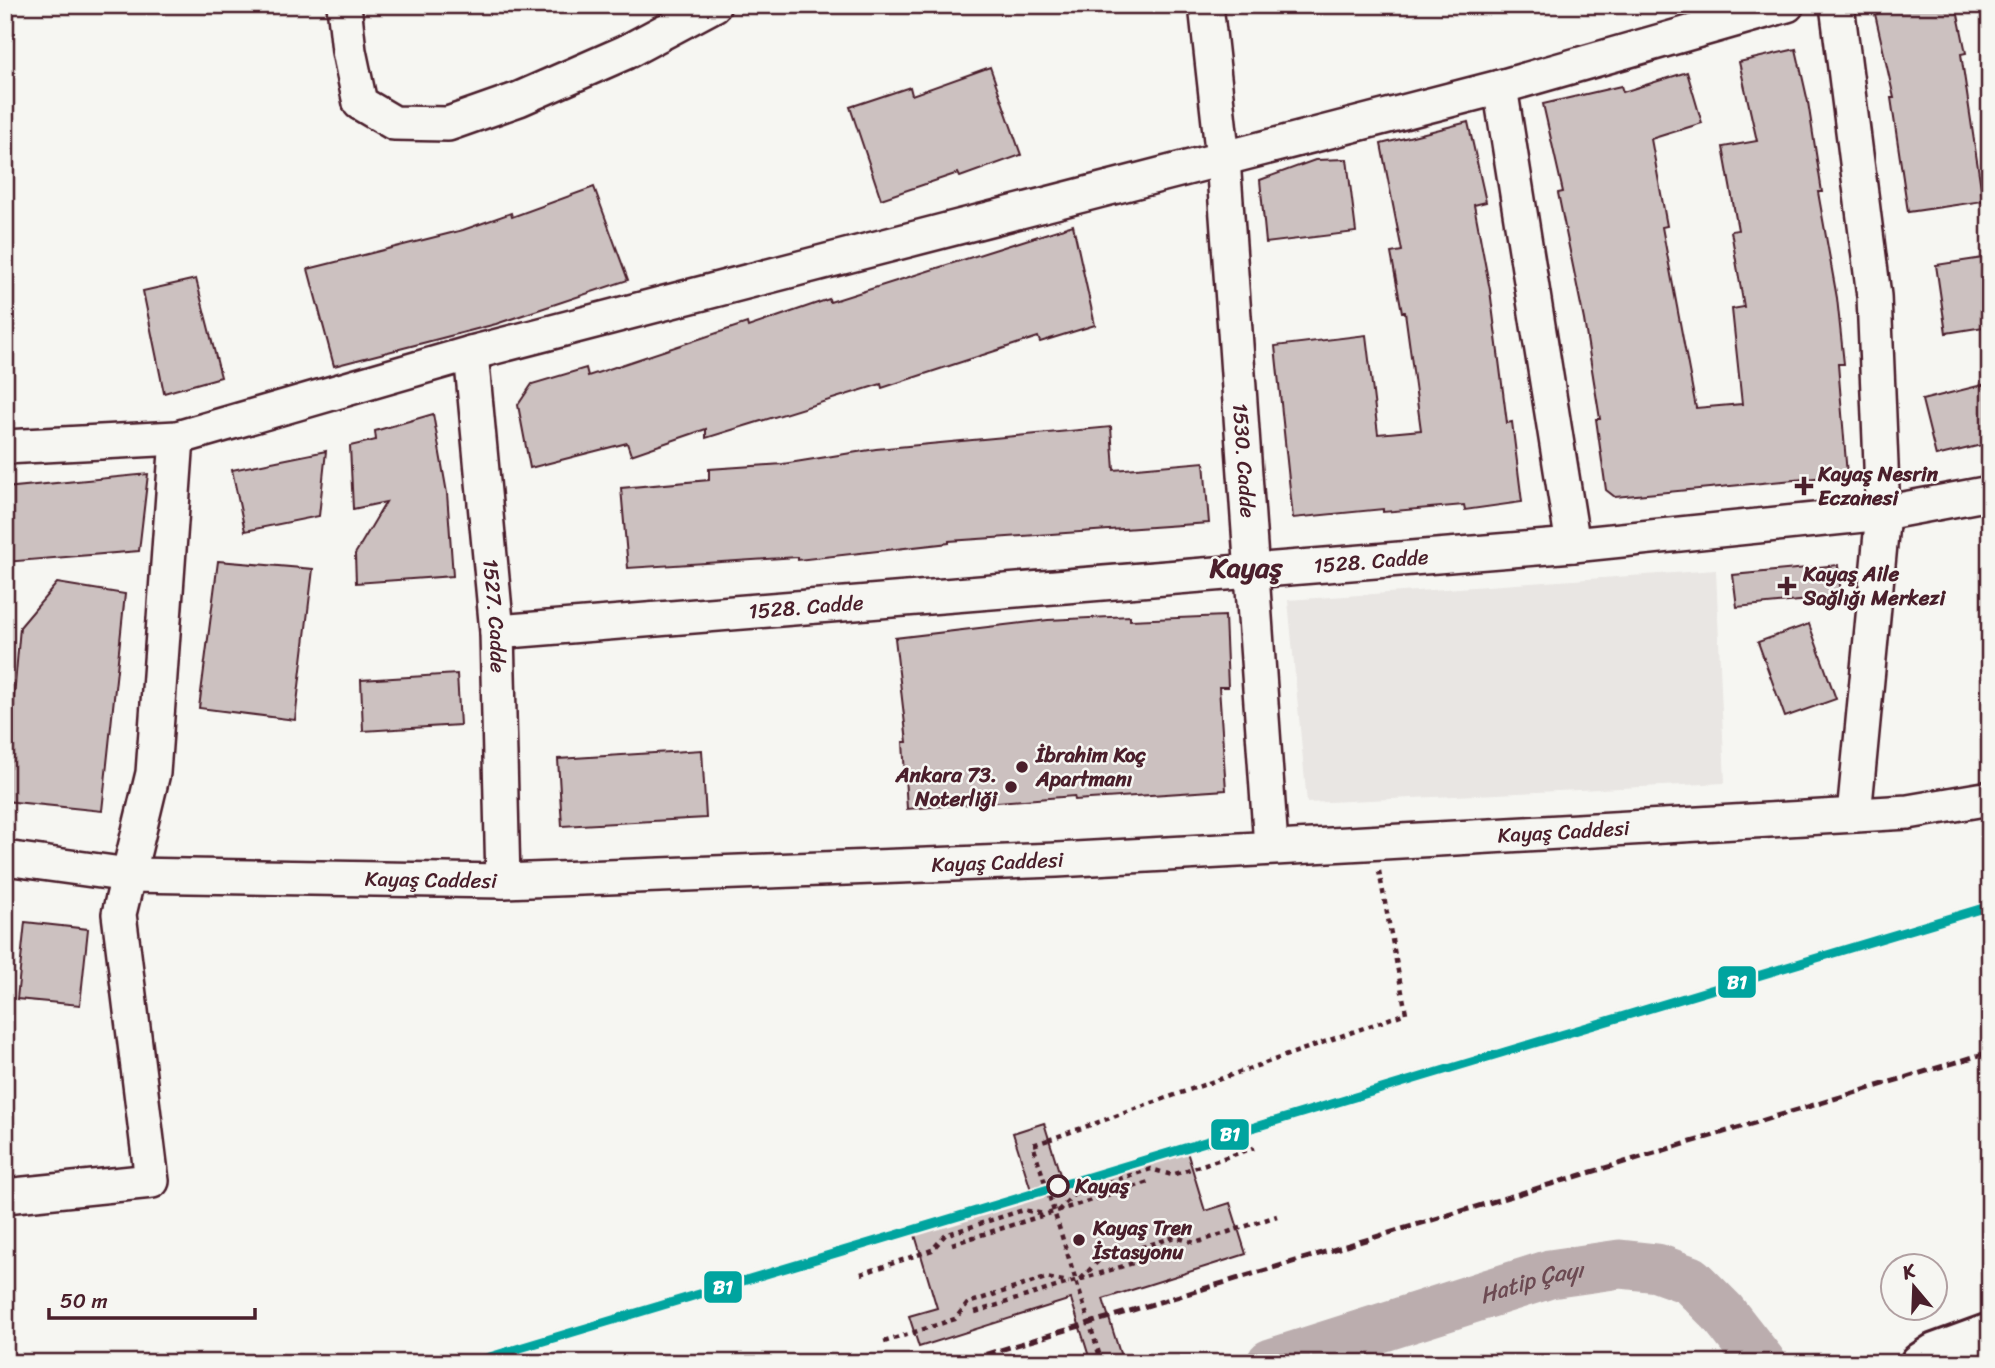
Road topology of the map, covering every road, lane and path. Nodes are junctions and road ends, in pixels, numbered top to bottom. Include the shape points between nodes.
1 (344, 5) edge
2 (714, 5) edge
3 (1206, 5) edge
4 (1787, 5) edge
5 (1837, 5) edge
6 (1500, 86) junction
7 (1223, 159) junction
8 (471, 353) junction
9 (177, 438) junction
10 (5, 447) edge
11 (1990, 493) edge
12 (1883, 513) junction
13 (1573, 545) junction
14 (1253, 569) junction
15 (497, 632) junction
16 (1990, 798) edge
17 (1854, 815) junction
18 (1374, 842) junction
19 (1271, 846) junction
20 (5, 858) edge
21 (129, 875) junction
22 (503, 881) junction
23 (1254, 1148) dead end
24 (1149, 1182) dead end
25 (5, 1196) edge
26 (1052, 1213) junction
27 (1277, 1216) dead end
28 (952, 1244) dead end
29 (1172, 1251) dead end
30 (861, 1274) dead end
31 (1075, 1281) junction
32 (975, 1312) dead end
33 (1990, 1333) edge
34 (884, 1342) dead end
35 (1100, 1356) junction
36 (1075, 1363) edge
37 (1102, 1363) edge
38 (1920, 1363) edge

1 - 2 street via 360,103 394,123 448,124 626,52
3 - 7 street, 1530. Cadde
4 - 6 street
5 - 12 street via 1874,296
6 - 7 street
6 - 13 street
7 - 8 street
7 - 14 street, 1530. Cadde
8 - 9 street
8 - 15 street, 1527. Cadde
9 - 10 street
9 - 21 street via 153,773
11 - 12 street, 1528. Cadde
12 - 13 street, 1528. Cadde
12 - 17 street
13 - 14 street, 1528. Cadde
14 - 15 street, 1528. Cadde
14 - 19 street, 1530. Cadde
15 - 22 street, 1527. Cadde
16 - 17 street, Kayaş Caddesi via 1908,812
17 - 18 street, Kayaş Caddesi
18 - 19 street, Kayaş Caddesi
18 - 26 path, bridge via 1406,1013 1033,1145
19 - 22 street, Kayaş Caddesi via 1057,860
20 - 21 street, Kayaş Caddesi
21 - 22 street, Kayaş Caddesi
21 - 25 street via 119,914 152,1181
23 - 26 path via 1172,1175 1152,1169 1076,1192
24 - 26 path
26 - 28 path
26 - 30 path via 1023,1210 945,1235 932,1250
26 - 31 path, bridge
27 - 31 path via 1195,1243 1175,1237 1099,1260
29 - 31 path
31 - 32 path
31 - 34 path via 1046,1278 968,1303 955,1319
31 - 35 path, bridge
33 - 38 highway
35 - 36 path
35 - 37 path, bridge

